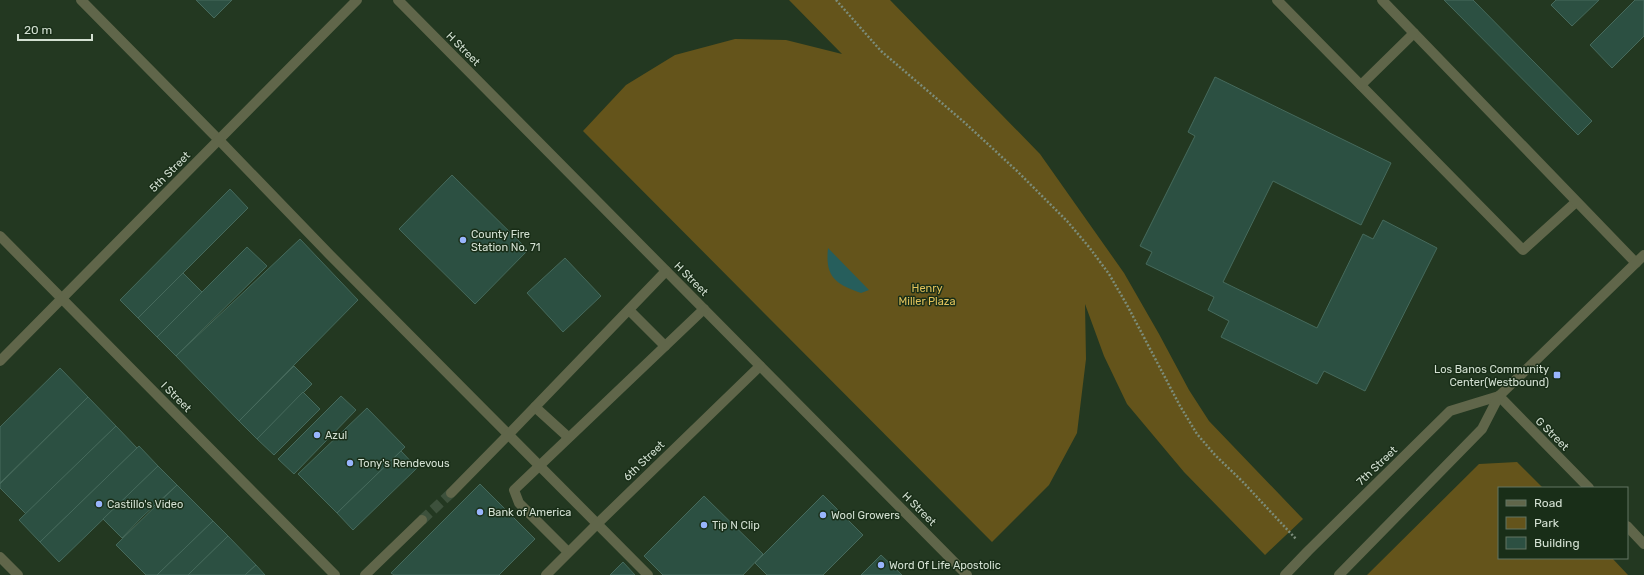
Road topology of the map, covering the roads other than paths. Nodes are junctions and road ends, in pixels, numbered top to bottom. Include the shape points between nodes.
1 (81, 0) edge
2 (357, 0) edge
3 (398, 0) edge
4 (1277, 0) edge
5 (1382, 0) edge
6 (1414, 33) junction
7 (1360, 85) junction
8 (219, 140) junction
9 (1576, 202) junction
10 (0, 236) edge
11 (1644, 255) edge
12 (1636, 263) junction
13 (666, 271) junction
14 (62, 299) junction
15 (704, 309) junction
16 (629, 310) junction
17 (665, 346) junction
18 (0, 361) edge
19 (760, 366) junction
20 (1499, 396) junction
21 (535, 407) junction
22 (508, 435) junction
23 (568, 437) junction
24 (539, 465) junction
25 (1588, 487) edge
26 (451, 493) tunnel mouth
27 (422, 520) tunnel mouth
28 (597, 524) junction
29 (1628, 527) edge
30 (1644, 544) edge
31 (568, 552) junction
32 (0, 558) edge
33 (18, 575) edge
34 (335, 575) edge
35 (365, 575) edge
36 (546, 575) edge
37 (648, 575) edge
38 (967, 575) edge
39 (1285, 575) edge
40 (1339, 575) edge

1 - 8 street
2 - 8 street, 5th Street
3 - 13 street, H Street
4 - 7 street
5 - 6 street
6 - 7 street
6 - 9 street
7 - 9 street via 1523,250
8 - 14 street, 5th Street
8 - 22 street
9 - 12 street
10 - 14 street, I Street
11 - 12 street, 7th Street
12 - 20 street, 7th Street
13 - 15 street, H Street
13 - 16 street
14 - 18 street, 5th Street
14 - 34 street, I Street
15 - 17 street
15 - 19 street, H Street
16 - 17 street
16 - 21 street
17 - 23 street
19 - 28 street, 6th Street
19 - 38 street, H Street
20 - 25 street, G Street
20 - 39 street, 7th Street via 1450,411
20 - 40 street, 7th Street via 1482,429
21 - 22 street
21 - 23 street
22 - 24 street
22 - 26 street
23 - 24 street
24 - 28 street
24 - 31 street via 514,490 518,503
27 - 35 street
28 - 31 street, 6th Street
28 - 37 street
29 - 30 street
31 - 36 street, 6th Street
32 - 33 street

